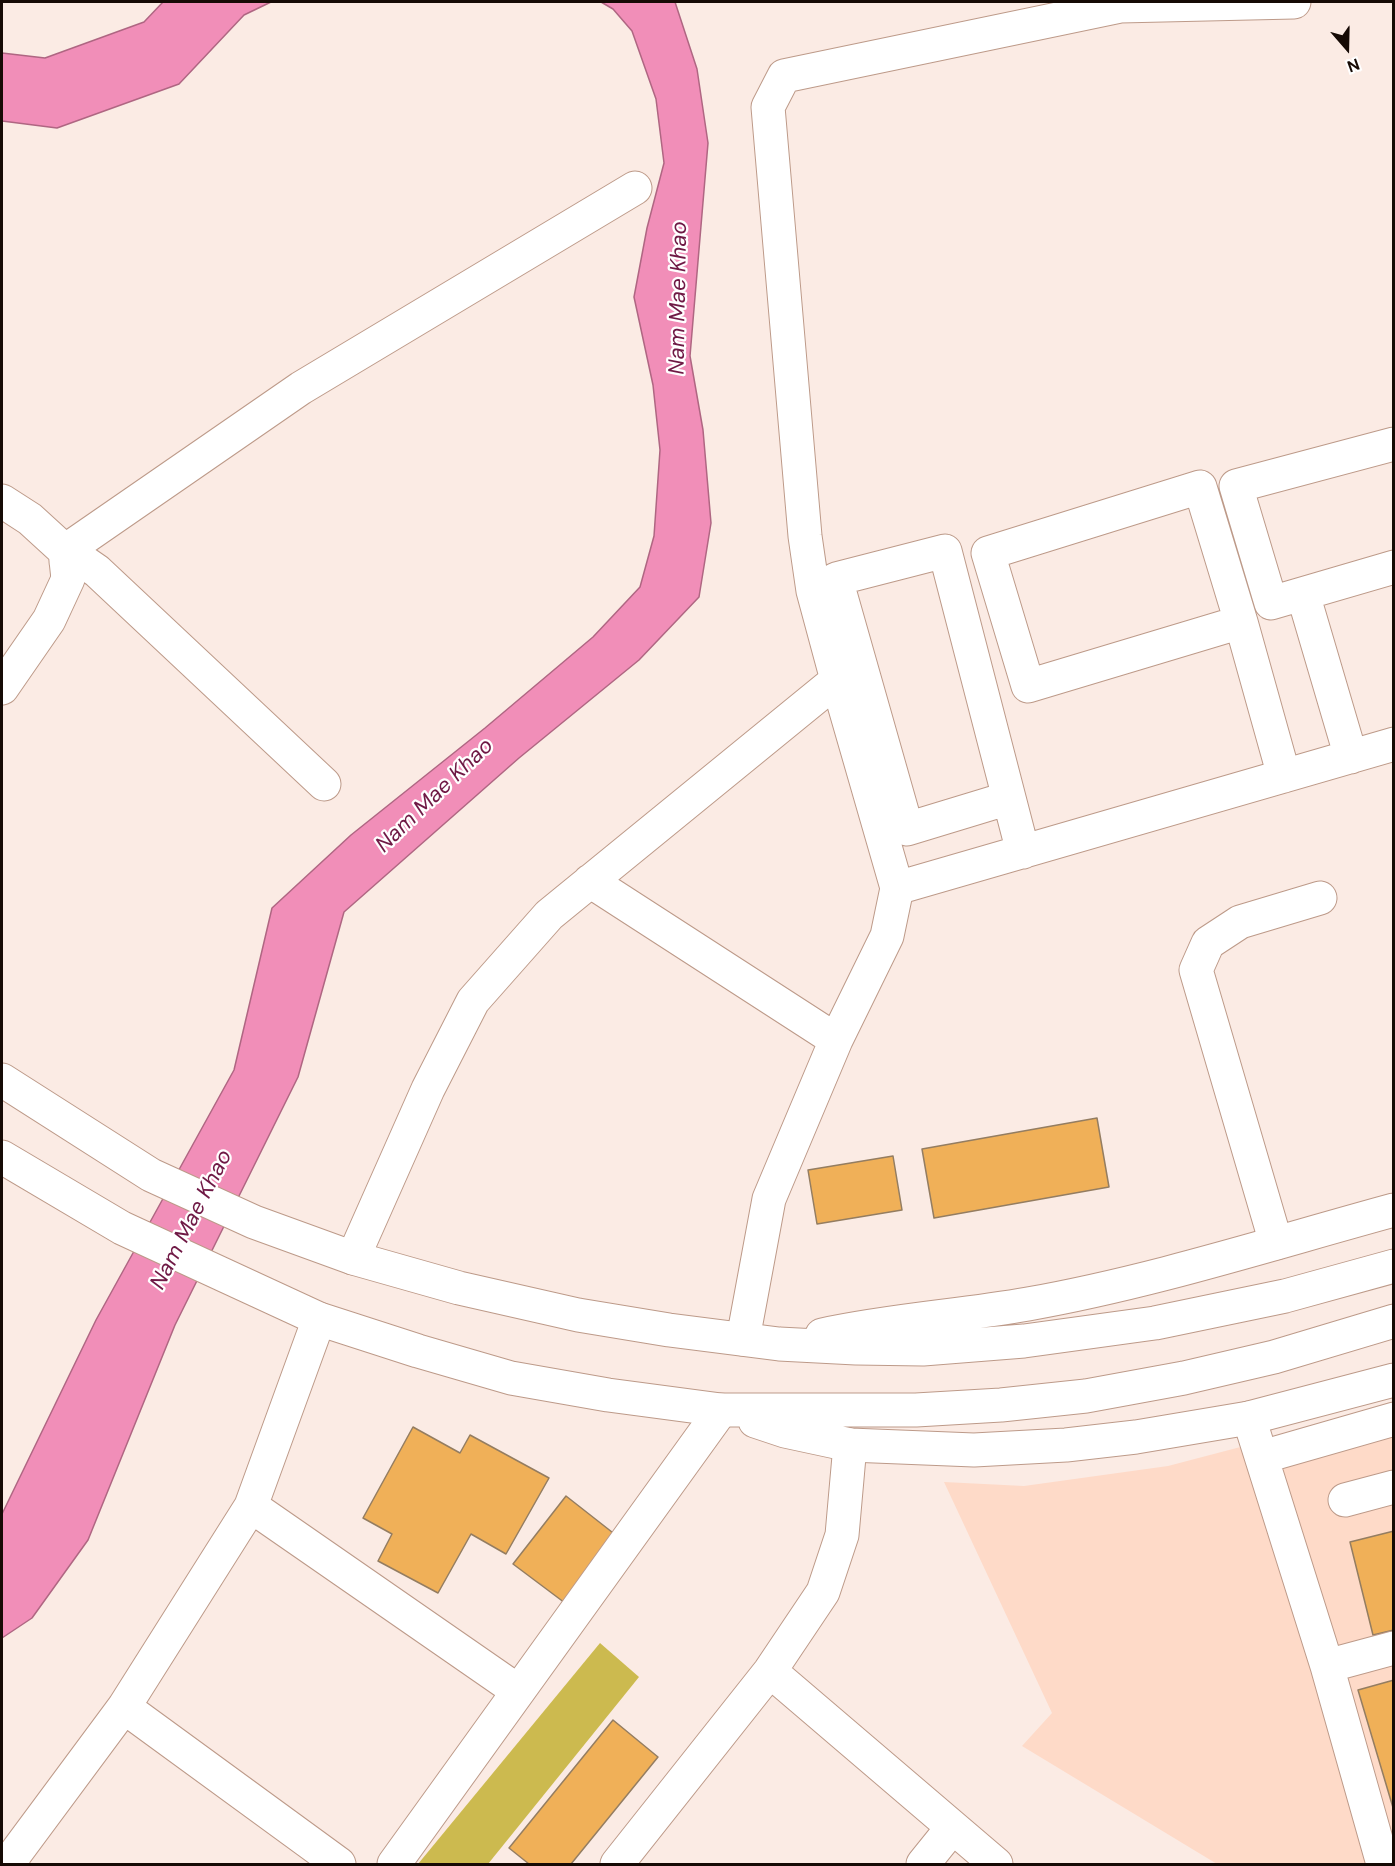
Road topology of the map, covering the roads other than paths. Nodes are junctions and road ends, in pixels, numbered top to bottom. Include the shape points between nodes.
1 (1294, 2) edge
2 (1120, 4) edge
3 (634, 188) dead end
4 (1394, 444) edge
5 (2, 501) edge
6 (65, 556) junction
7 (1394, 567) edge
8 (1303, 594) junction
9 (1241, 622) junction
10 (837, 680) junction
11 (2, 688) edge
12 (1394, 744) edge
13 (1351, 757) junction
14 (1284, 776) junction
15 (324, 784) dead end
16 (1009, 798) junction
17 (1023, 852) junction
18 (590, 881) junction
19 (897, 888) junction
20 (1320, 898) dead end
21 (836, 1040) junction
22 (2, 1080) edge
23 (2, 1157) edge
24 (1394, 1210) edge
25 (1276, 1243) junction
26 (353, 1258) junction
27 (1394, 1266) edge
28 (319, 1319) junction
29 (1394, 1321) edge
30 (743, 1339) junction
31 (779, 1344) junction
32 (1394, 1380) edge
33 (721, 1410) junction
34 (1249, 1418) junction
35 (1394, 1419) edge
36 (850, 1445) junction
37 (1262, 1457) junction
38 (1394, 1487) edge
39 (1345, 1500) dead end
40 (251, 1506) junction
41 (1394, 1648) edge
42 (1328, 1666) junction
43 (770, 1671) junction
44 (518, 1691) junction
45 (124, 1707) junction
46 (952, 1828) junction
47 (9, 1858) edge
48 (339, 1864) edge
49 (394, 1864) edge
50 (617, 1864) edge
51 (923, 1864) edge
52 (996, 1864) edge
53 (1383, 1864) edge

1 - 2 street
2 - 10 street via 784,76 768,107 805,536 813,591
3 - 6 street via 301,388
4 - 8 street via 1236,486 1271,603
5 - 6 street via 30,519
6 - 11 street via 68,579 49,620
6 - 15 street via 97,571
7 - 8 street
8 - 13 street
9 - 9 street via 1200,487 988,553 1028,686
9 - 14 street
10 - 18 street
10 - 19 street
12 - 13 street
13 - 14 street
14 - 17 street
16 - 16 street via 945,550 836,579 907,829
16 - 17 street
17 - 19 street
18 - 21 street
18 - 26 street via 549,915 473,1001 428,1089
19 - 21 street via 887,936
20 - 25 street via 1240,922 1208,943 1196,970
21 - 30 street via 769,1199
22 - 26 street via 151,1175 254,1222
23 - 28 street via 122,1228
24 - 25 street
25 - 31 street via 1141,1280 1029,1304 862,1326
26 - 30 street via 459,1288 578,1314
27 - 31 street via 1285,1296 1155,1323 1036,1339 923,1349
28 - 33 street via 511,1378
28 - 40 street
29 - 33 street via 1274,1357 1086,1396 916,1410
30 - 31 street
32 - 34 street
33 - 36 street via 785,1431
33 - 44 street
34 - 36 street via 1066,1445 974,1450
34 - 37 street
35 - 37 street
36 - 43 street via 842,1535 823,1592
37 - 42 street
38 - 39 street
40 - 44 street
40 - 45 street
41 - 42 street
42 - 53 street
43 - 46 street
43 - 50 street
44 - 49 street
45 - 47 street
45 - 48 street
46 - 51 street
46 - 52 street

